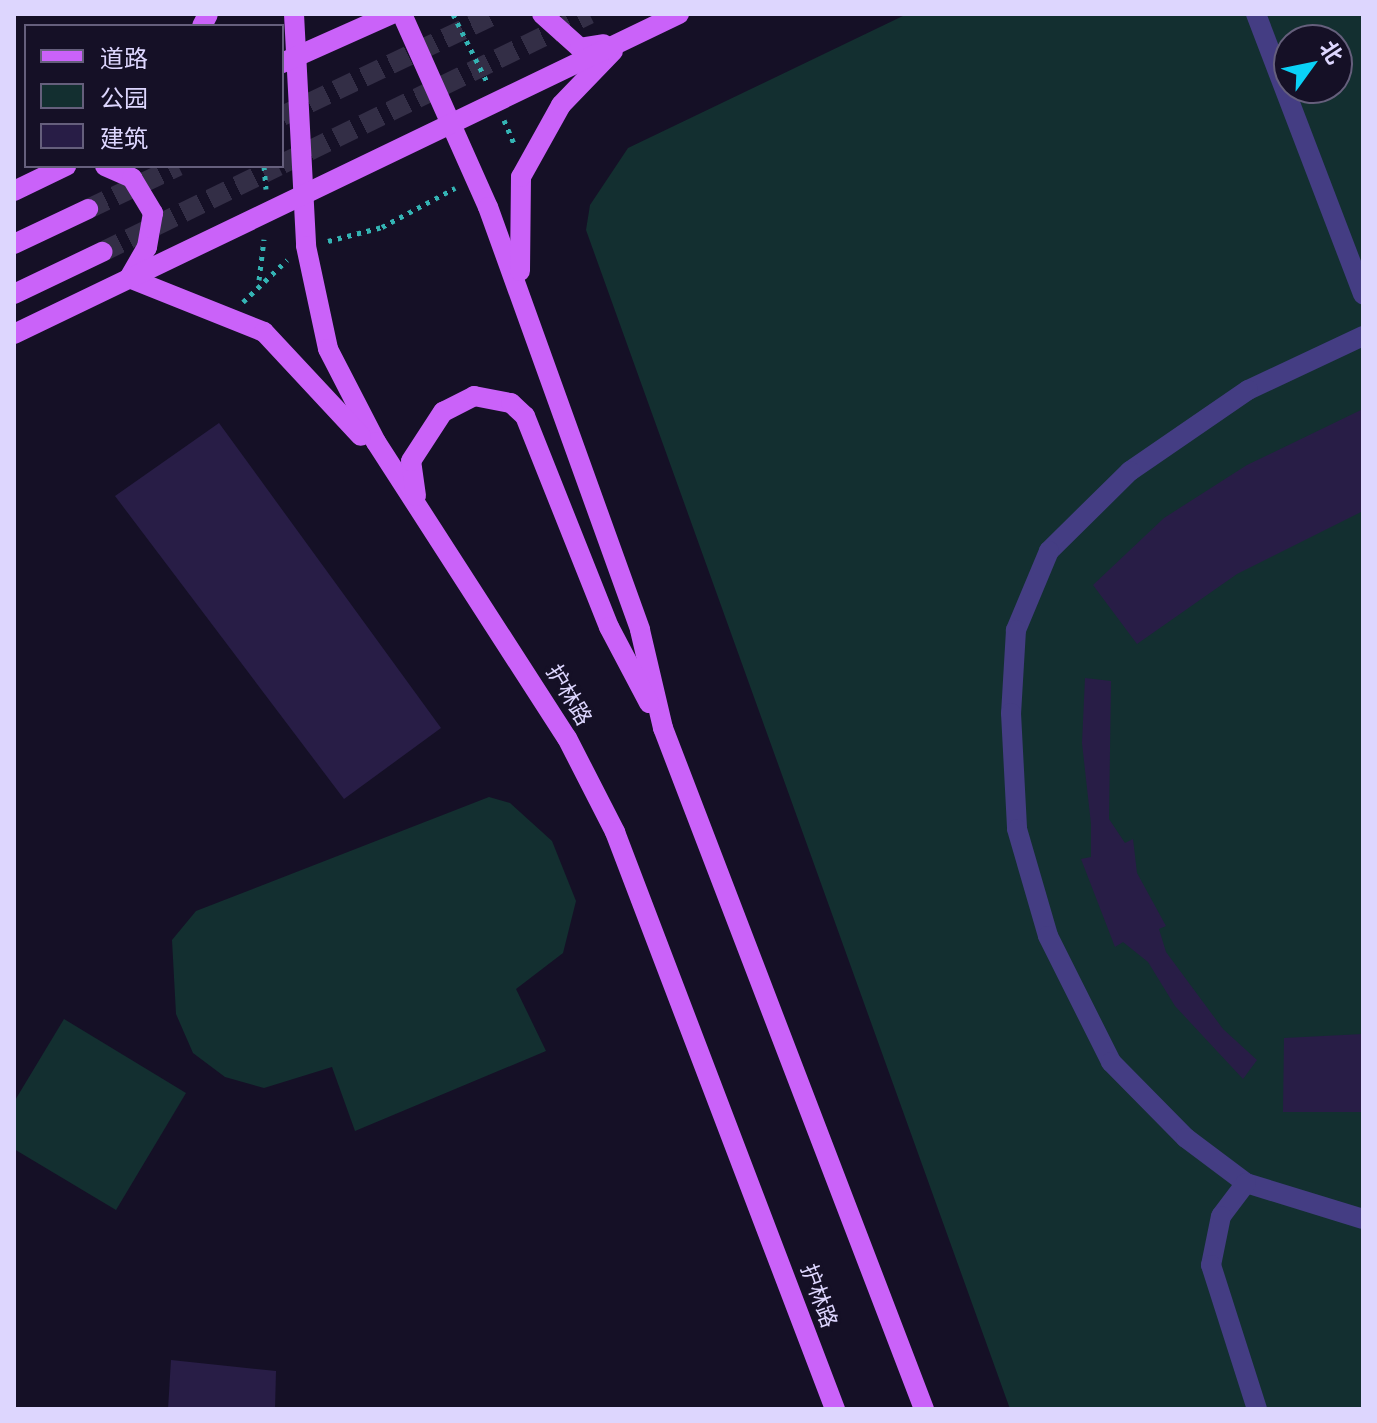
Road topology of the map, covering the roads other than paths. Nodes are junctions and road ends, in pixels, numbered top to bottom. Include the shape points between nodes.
1 (294, 14) edge
2 (392, 14) edge
3 (402, 14) edge
4 (542, 14) edge
5 (679, 14) edge
6 (1256, 14) edge
7 (624, 40) junction
8 (290, 58) edge
9 (450, 124) junction
10 (62, 168) edge
11 (110, 168) edge
12 (14, 191) edge
13 (303, 195) junction
14 (88, 209) tunnel mouth
15 (14, 244) edge
16 (102, 252) tunnel mouth
17 (129, 278) junction
18 (14, 294) edge
19 (1363, 294) edge
20 (526, 310) junction
21 (14, 334) edge
22 (1363, 336) edge
23 (417, 504) junction
24 (663, 728) junction
25 (1246, 1183) junction
26 (1363, 1219) edge
27 (835, 1409) edge
28 (924, 1409) edge
29 (1257, 1409) edge

1 - 8 main road, 护林路
2 - 8 main road
3 - 9 main road
4 - 7 main road via 580,48
5 - 7 main road
6 - 19 lane
7 - 9 main road
7 - 20 main road via 561,105 521,177 515,239
8 - 13 main road, 护林路
9 - 13 main road
9 - 20 main road
10 - 12 main road
11 - 17 main road via 132,178 153,213 147,247
13 - 17 main road
13 - 23 main road, 护林路 via 306,246 333,360
14 - 15 main road
16 - 18 main road
17 - 21 main road
17 - 23 main road via 234,315 285,347
20 - 24 main road via 640,630
22 - 25 lane via 1248,390 1130,471 1049,551 1016,630 1011,713 1017,829 1048,936 1111,1062 1186,1138
23 - 24 main road via 411,461 443,412 474,396 511,403 525,416 609,627
23 - 27 main road, 护林路 via 543,697 615,832
24 - 28 main road
25 - 26 lane
25 - 29 lane via 1221,1216 1211,1265

